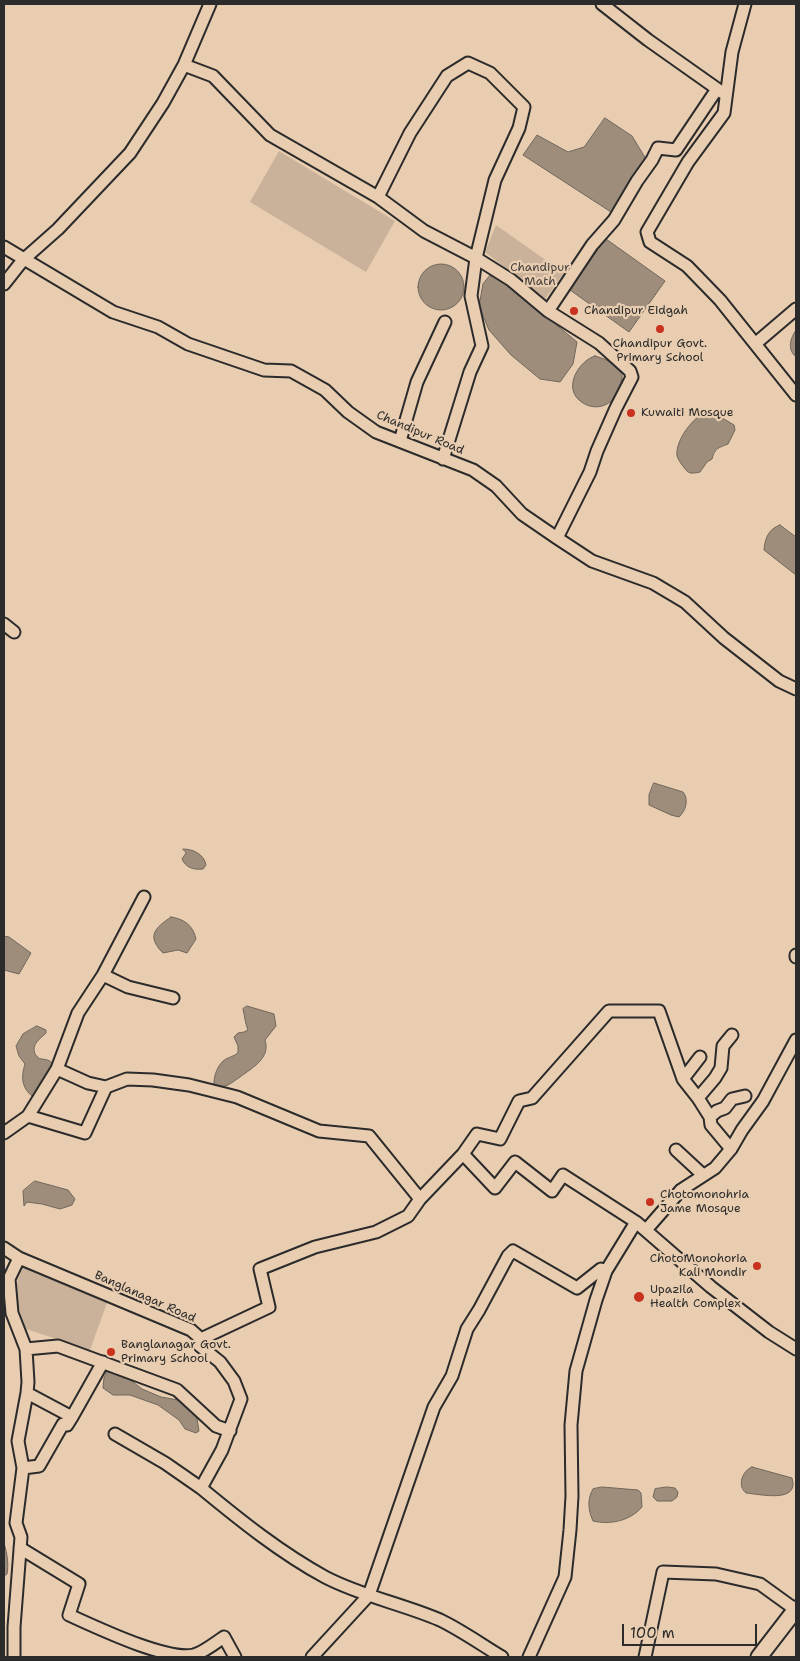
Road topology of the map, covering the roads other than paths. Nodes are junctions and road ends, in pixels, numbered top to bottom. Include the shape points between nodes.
1 (210, 4) edge
2 (602, 4) edge
3 (745, 4) edge
4 (184, 65) junction
5 (722, 92) junction
6 (378, 197) junction
7 (4, 247) edge
8 (476, 258) junction
9 (23, 260) junction
10 (4, 284) edge
11 (796, 309) edge
12 (548, 311) junction
13 (445, 322) dead end
14 (755, 344) junction
15 (796, 395) edge
16 (400, 441) junction
17 (443, 459) junction
18 (557, 538) junction
19 (4, 624) edge
20 (14, 632) dead end
21 (796, 689) edge
22 (144, 897) dead end
23 (103, 975) junction
24 (173, 998) dead end
25 (732, 1035) dead end
26 (796, 1040) edge
27 (700, 1057) dead end
28 (57, 1068) junction
29 (683, 1079) junction
30 (106, 1087) junction
31 (745, 1096) dead end
32 (698, 1098) junction
33 (28, 1116) junction
34 (710, 1117) junction
35 (4, 1134) edge
36 (732, 1149) junction
37 (676, 1150) dead end
38 (464, 1154) junction
39 (703, 1175) junction
40 (420, 1199) junction
41 (636, 1222) junction
42 (646, 1230) junction
43 (4, 1248) edge
44 (19, 1258) junction
45 (606, 1271) junction
46 (201, 1339) junction
47 (796, 1349) edge
48 (26, 1350) junction
49 (103, 1362) junction
50 (27, 1394) junction
51 (72, 1417) junction
52 (230, 1431) junction
53 (115, 1434) dead end
54 (23, 1468) junction
55 (201, 1488) junction
56 (20, 1548) junction
57 (369, 1595) junction
58 (796, 1610) edge
59 (14, 1657) edge
60 (235, 1657) edge
61 (312, 1657) edge
62 (502, 1657) edge
63 (529, 1657) edge
64 (645, 1657) edge
65 (759, 1657) edge

1 - 4 street
2 - 5 street
3 - 5 street
4 - 6 street via 213,76 270,135
4 - 9 street via 130,153 58,229
5 - 12 street via 676,150 658,148 614,220 592,245
5 - 14 street via 724,113 688,162 646,232 650,242 687,266 720,300
6 - 8 street via 424,231
6 - 8 street via 410,133 447,76 468,63 490,73 524,106 519,128 496,180
7 - 9 street, Chandipur Road
8 - 12 street via 511,280
8 - 17 street via 472,296 482,346 470,372
9 - 10 street
9 - 16 street, Chandipur Road via 113,312 158,327 188,344 264,370 291,371 324,390 376,432
11 - 14 street
12 - 18 street via 600,343 630,371 632,378
13 - 16 street via 417,382
14 - 15 street
16 - 17 street, Chandipur Road
17 - 18 street, Chandipur Road via 473,470 496,486 522,514
18 - 21 street, Chandipur Road via 592,561 653,583 685,602 724,638 779,681
19 - 20 street
22 - 23 street
23 - 24 street via 128,987
23 - 28 street via 78,1013
25 - 32 street via 723,1046 721,1068
26 - 36 street
27 - 29 street
28 - 30 street via 88,1083
28 - 33 street
29 - 32 street
29 - 38 street via 659,1011 609,1011 532,1098 519,1101 500,1138 477,1134
30 - 33 street via 85,1133
30 - 40 street via 127,1079 189,1086 237,1097 319,1131 369,1136
31 - 34 street via 732,1099 725,1108
32 - 34 street
33 - 35 street
34 - 36 street via 711,1125
36 - 39 street via 715,1168
37 - 39 street
38 - 40 street
38 - 41 street via 495,1188 515,1162 552,1190 563,1175
39 - 42 street via 681,1190
40 - 46 street via 408,1216 376,1232 315,1247 260,1268 269,1307
41 - 42 street
41 - 45 street
42 - 47 street via 711,1287
43 - 44 street, Banglanagar Road
44 - 46 street, Banglanagar Road via 191,1330
44 - 48 street via 9,1279 12,1313
45 - 57 street via 601,1269 577,1288 513,1251 508,1256 467,1329 452,1376 434,1407
45 - 63 street via 576,1371 571,1425 572,1496 565,1577
46 - 52 street, Banglanagar Road via 200,1346 220,1362 234,1381 241,1399
48 - 49 street via 58,1346
48 - 50 street
49 - 51 street
49 - 52 street via 177,1390 216,1426
50 - 51 street
50 - 54 street via 18,1441
51 - 54 street via 63,1424 39,1466
52 - 55 street, Banglanagar Road
53 - 55 street
54 - 56 street via 16,1523
55 - 57 street via 270,1543 326,1578
56 - 59 street
56 - 60 street via 79,1584 69,1615 125,1640 178,1656 194,1655 224,1638
57 - 61 street
57 - 62 street via 440,1620
58 - 64 street via 760,1584 716,1574 662,1572
58 - 65 main road

